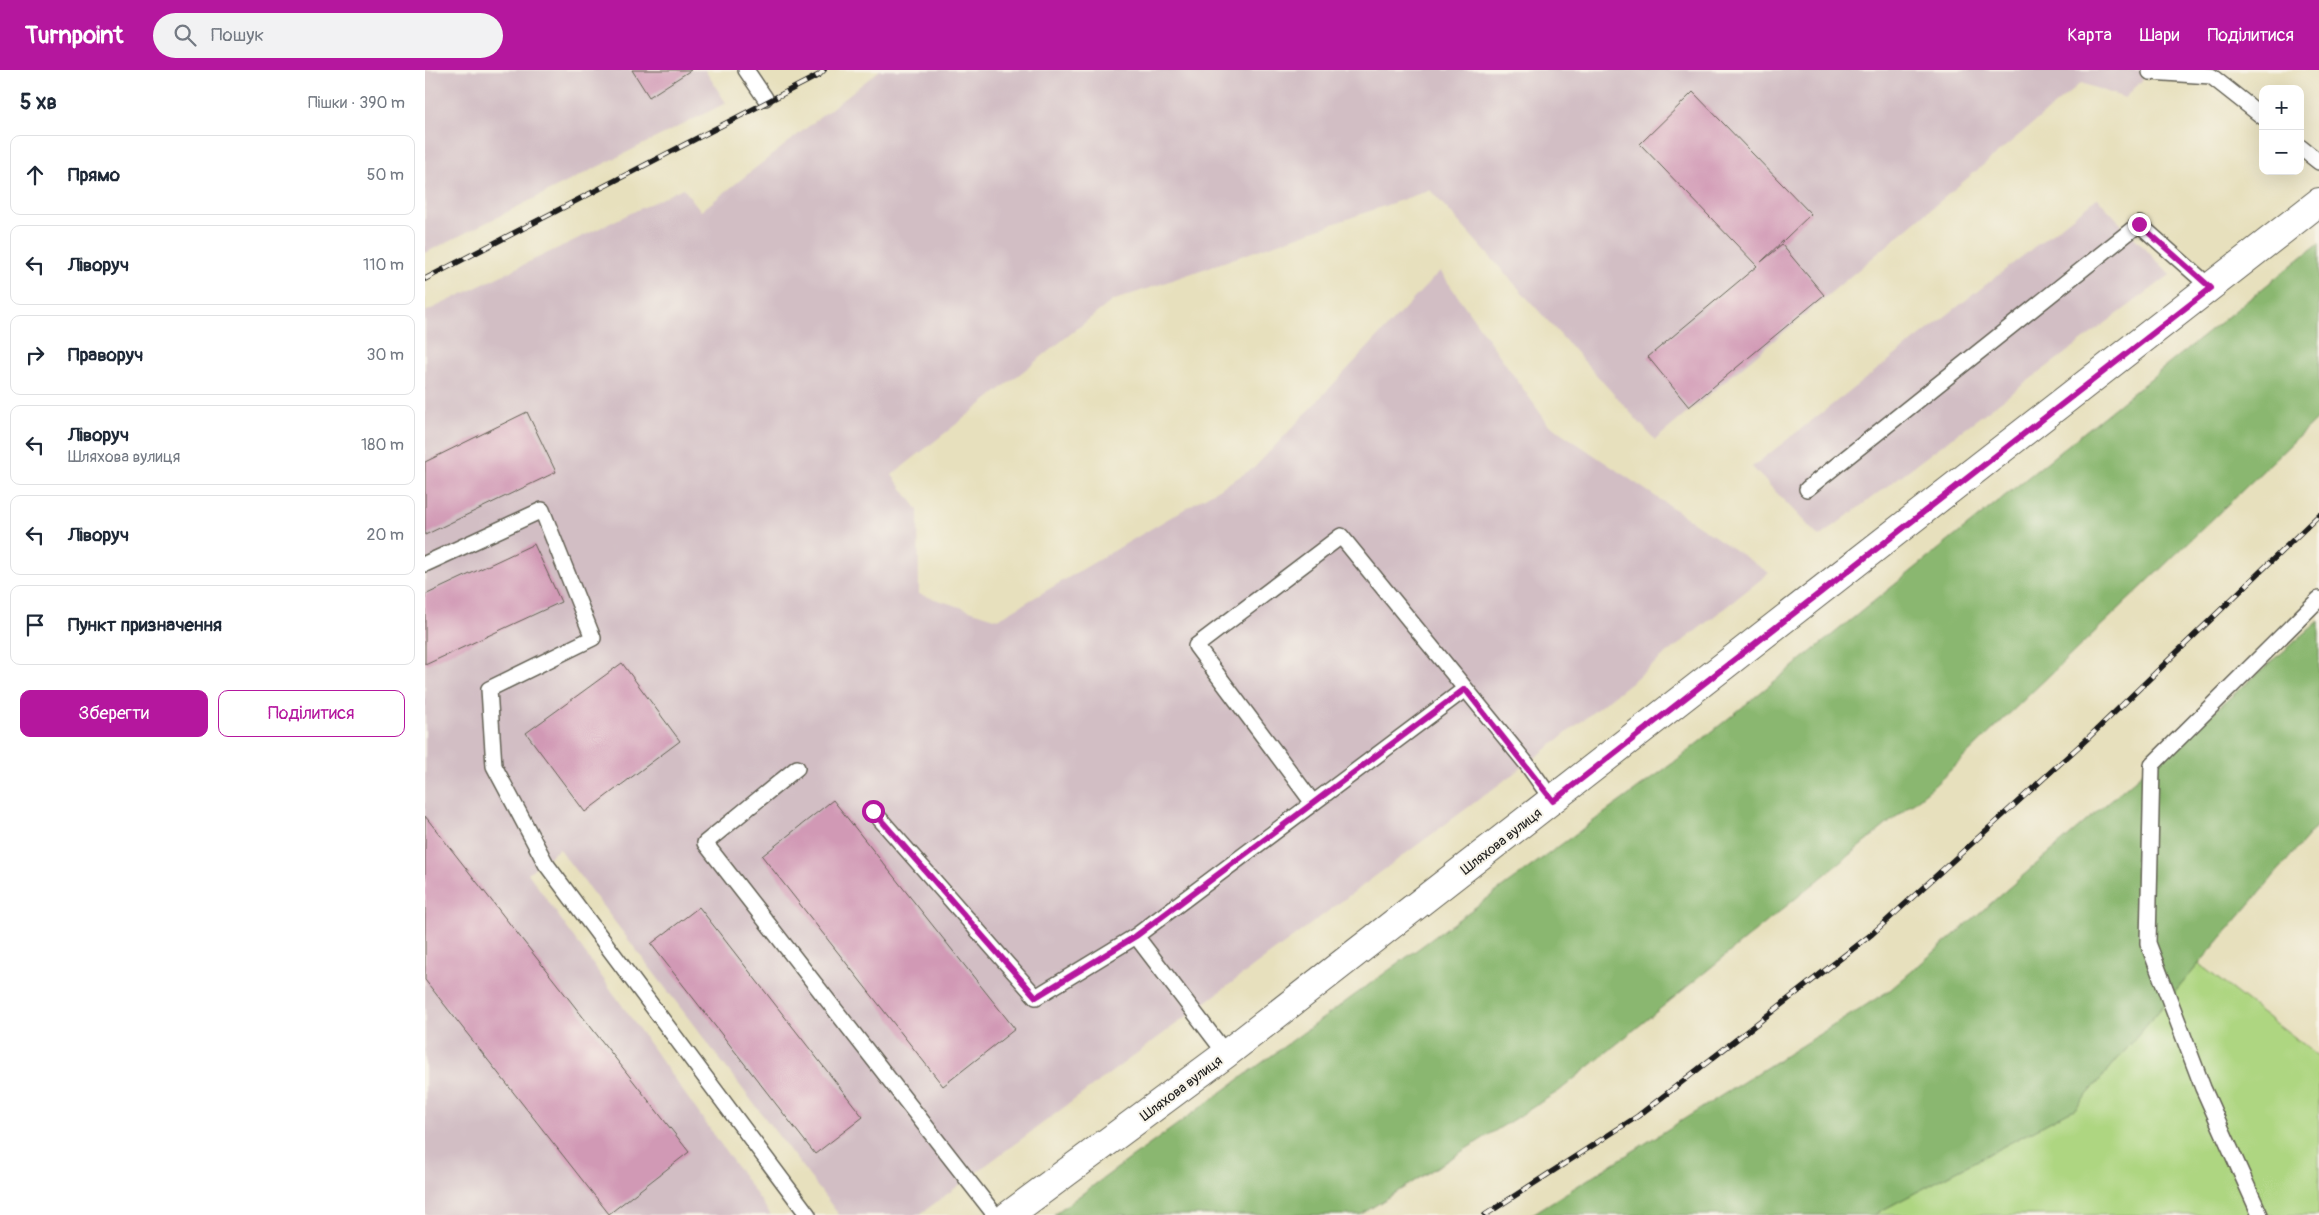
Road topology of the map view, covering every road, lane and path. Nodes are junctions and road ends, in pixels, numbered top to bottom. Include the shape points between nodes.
1 (746, 70) edge
2 (2150, 72) dead end
3 (765, 98) dead end
4 (2259, 114) edge
5 (2304, 150) edge
6 (2319, 162) edge
7 (2319, 202) edge
8 (2211, 288) junction
9 (1807, 489) dead end
10 (425, 564) edge
11 (2319, 599) edge
12 (1465, 689) junction
13 (797, 768) dead end
14 (1553, 801) junction
15 (1313, 803) junction
16 (873, 811) dead end
17 (1136, 936) junction
18 (1226, 1054) junction
19 (808, 1215) edge
20 (995, 1215) edge
21 (1009, 1215) edge
22 (2260, 1215) edge

1 - 3 lane
2 - 4 lane via 2211,76
5 - 6 lane
7 - 8 street, Шляхова вулиця
8 - 9 lane via 2139,224
8 - 14 street, Шляхова вулиця
10 - 19 lane via 542,510 593,638 489,689 494,766 546,864
11 - 22 lane via 2152,765 2149,943 2203,1088
12 - 14 lane
12 - 15 lane
12 - 15 lane via 1341,536 1196,646
13 - 20 lane via 705,843
14 - 18 street, Шляхова вулиця
15 - 17 lane
16 - 17 lane via 1036,997
17 - 18 lane
18 - 21 street, Шляхова вулиця

